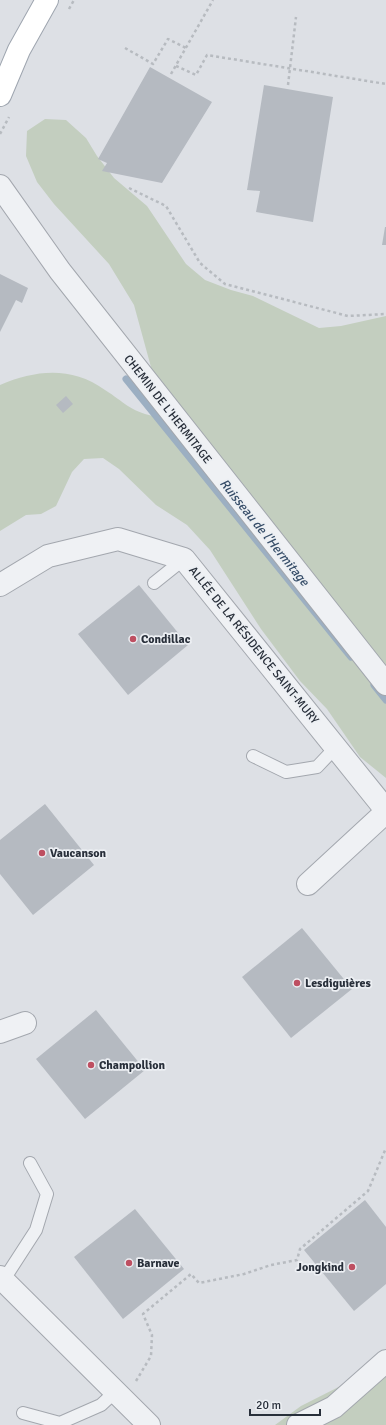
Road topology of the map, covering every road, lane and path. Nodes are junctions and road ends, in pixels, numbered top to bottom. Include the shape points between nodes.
1 (47, 0) edge
2 (213, 0) edge
3 (296, 17) dead end
4 (125, 48) dead end
5 (186, 48) junction
6 (176, 66) junction
7 (291, 69) junction
8 (171, 74) dead end
9 (386, 84) edge
10 (288, 85) dead end
11 (0, 95) edge
12 (0, 186) edge
13 (130, 188) dead end
14 (386, 314) edge
15 (184, 559) junction
16 (154, 583) dead end
17 (0, 585) edge
18 (386, 684) edge
19 (336, 747) junction
20 (253, 756) dead end
21 (386, 811) edge
22 (308, 884) dead end
23 (25, 1023) dead end
24 (0, 1032) edge
25 (386, 1148) edge
26 (30, 1163) dead end
27 (2, 1279) edge
28 (386, 1361) edge
29 (118, 1395) junction
30 (23, 1413) dead end
31 (149, 1425) edge
32 (298, 1425) edge

1 - 11 main road via 19,50
2 - 5 path
3 - 7 path
4 - 5 path via 154,64 168,39
5 - 6 path
6 - 7 path via 196,75 207,55
6 - 8 path
7 - 9 path
7 - 10 path
12 - 18 street, CHEMIN DE L'HERMITAGE via 60,272
13 - 14 path via 166,206 200,263 225,284 348,316
15 - 16 lane
15 - 17 street, ALLÉE DE LA RÉSIDENCE SAINT-MURY via 118,539 48,556
15 - 19 street, ALLÉE DE LA RÉSIDENCE SAINT-MURY
19 - 20 lane via 317,767 286,772
19 - 21 street, ALLÉE DE LA RÉSIDENCE SAINT-MURY
21 - 22 street
23 - 24 street
25 - 29 path via 368,1191 300,1249 297,1260 199,1283 191,1274 143,1314 152,1335 151,1356 138,1380
26 - 27 lane via 47,1194 36,1230
27 - 29 street
28 - 32 street via 334,1407
29 - 30 lane via 102,1405 60,1423
29 - 31 street

